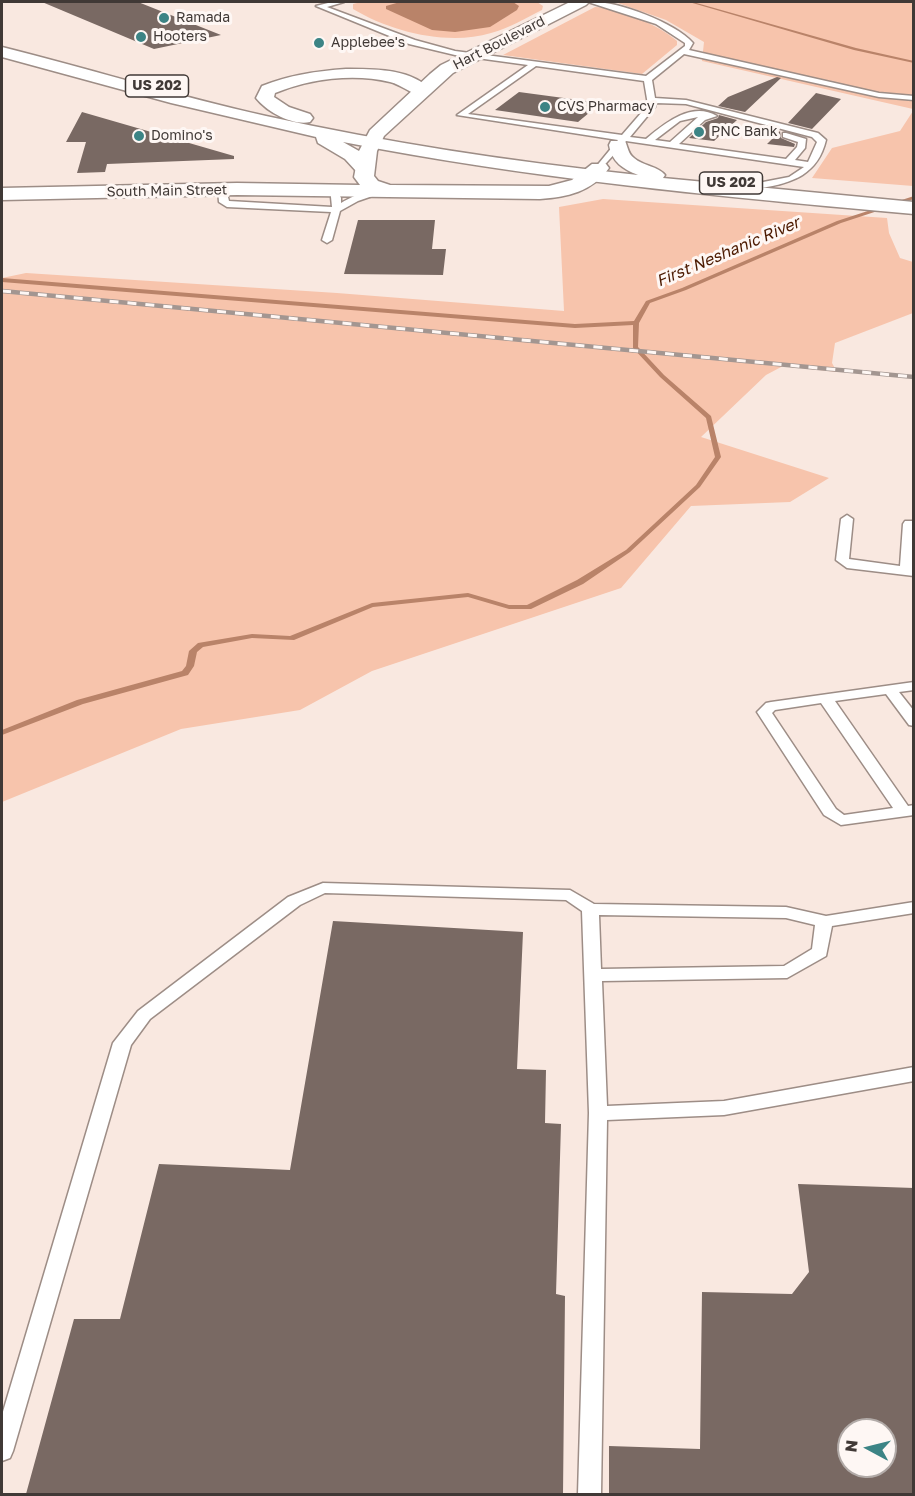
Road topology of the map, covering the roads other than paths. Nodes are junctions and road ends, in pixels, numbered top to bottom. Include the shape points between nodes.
1 (340, 2) edge
2 (581, 2) edge
3 (591, 2) edge
4 (2, 43) edge
5 (683, 51) junction
6 (2, 52) edge
7 (474, 56) junction
8 (534, 64) junction
9 (648, 79) junction
10 (422, 91) junction
11 (914, 98) edge
12 (652, 100) junction
13 (704, 115) junction
14 (314, 122) junction
15 (282, 125) junction
16 (374, 138) junction
17 (622, 141) junction
18 (661, 143) junction
19 (788, 162) junction
20 (811, 165) junction
21 (364, 172) junction
22 (595, 172) junction
23 (655, 175) junction
24 (761, 185) junction
25 (222, 189) junction
26 (333, 189) junction
27 (385, 190) junction
28 (2, 194) edge
29 (858, 199) junction
30 (914, 199) edge
31 (914, 208) edge
32 (336, 210) junction
33 (327, 240) dead end
34 (847, 519) dead end
35 (909, 524) dead end
36 (910, 572) edge
37 (914, 686) edge
38 (889, 689) junction
39 (825, 698) junction
40 (914, 722) edge
41 (909, 811) edge
42 (914, 907) edge
43 (590, 909) junction
44 (824, 922) junction
45 (593, 975) junction
46 (914, 1074) edge
47 (598, 1113) junction
48 (2, 1451) edge
49 (590, 1494) edge

1 - 7 lane via 319,6 412,42
2 - 7 main road, Hart Boulevard
3 - 5 lane via 629,11 683,36 689,43
4 - 14 main road, US 202 via 182,92
5 - 9 lane
5 - 11 lane via 879,95
6 - 15 main road, US 202
7 - 8 lane
7 - 10 main road, Hart Boulevard via 447,69
8 - 9 lane
8 - 17 lane via 461,115
9 - 12 lane
10 - 14 main road via 409,82 342,74 294,79 268,90 265,98 270,103
10 - 16 main road, Hart Boulevard
12 - 17 lane
12 - 20 lane via 686,102 815,135 822,143
13 - 18 lane
13 - 18 lane via 688,115
13 - 19 lane via 803,141
14 - 16 main road, US 202
15 - 16 main road, US 202
15 - 21 main road via 324,139 352,155
16 - 21 main road
16 - 22 main road, US 202
17 - 18 lane
17 - 22 lane
17 - 23 main road via 621,157
18 - 19 lane
19 - 20 lane
20 - 24 lane via 792,180
21 - 26 main road, South Main Street via 351,184
21 - 27 main road via 371,185
22 - 23 main road, US 202
22 - 27 main road, South Main Street via 575,188 552,192
22 - 29 main road, US 202
23 - 24 main road, US 202
24 - 29 main road, US 202
25 - 26 main road, South Main Street
25 - 28 main road, South Main Street
25 - 32 lane via 227,204
26 - 27 main road, South Main Street
26 - 32 lane
27 - 32 lane via 355,199
29 - 30 main road, US 202
29 - 31 main road, US 202
32 - 33 lane
34 - 36 lane via 842,560 847,564
35 - 36 lane
37 - 38 lane
38 - 39 lane
38 - 40 lane
39 - 41 lane
39 - 41 lane via 771,706 764,712 830,812 841,820
42 - 44 lane
43 - 44 lane via 789,914
43 - 45 lane
43 - 48 lane via 570,895 323,888 294,901 144,1015 122,1043
44 - 45 lane via 820,952 787,972
45 - 47 lane
46 - 47 lane via 723,1108
47 - 49 lane

